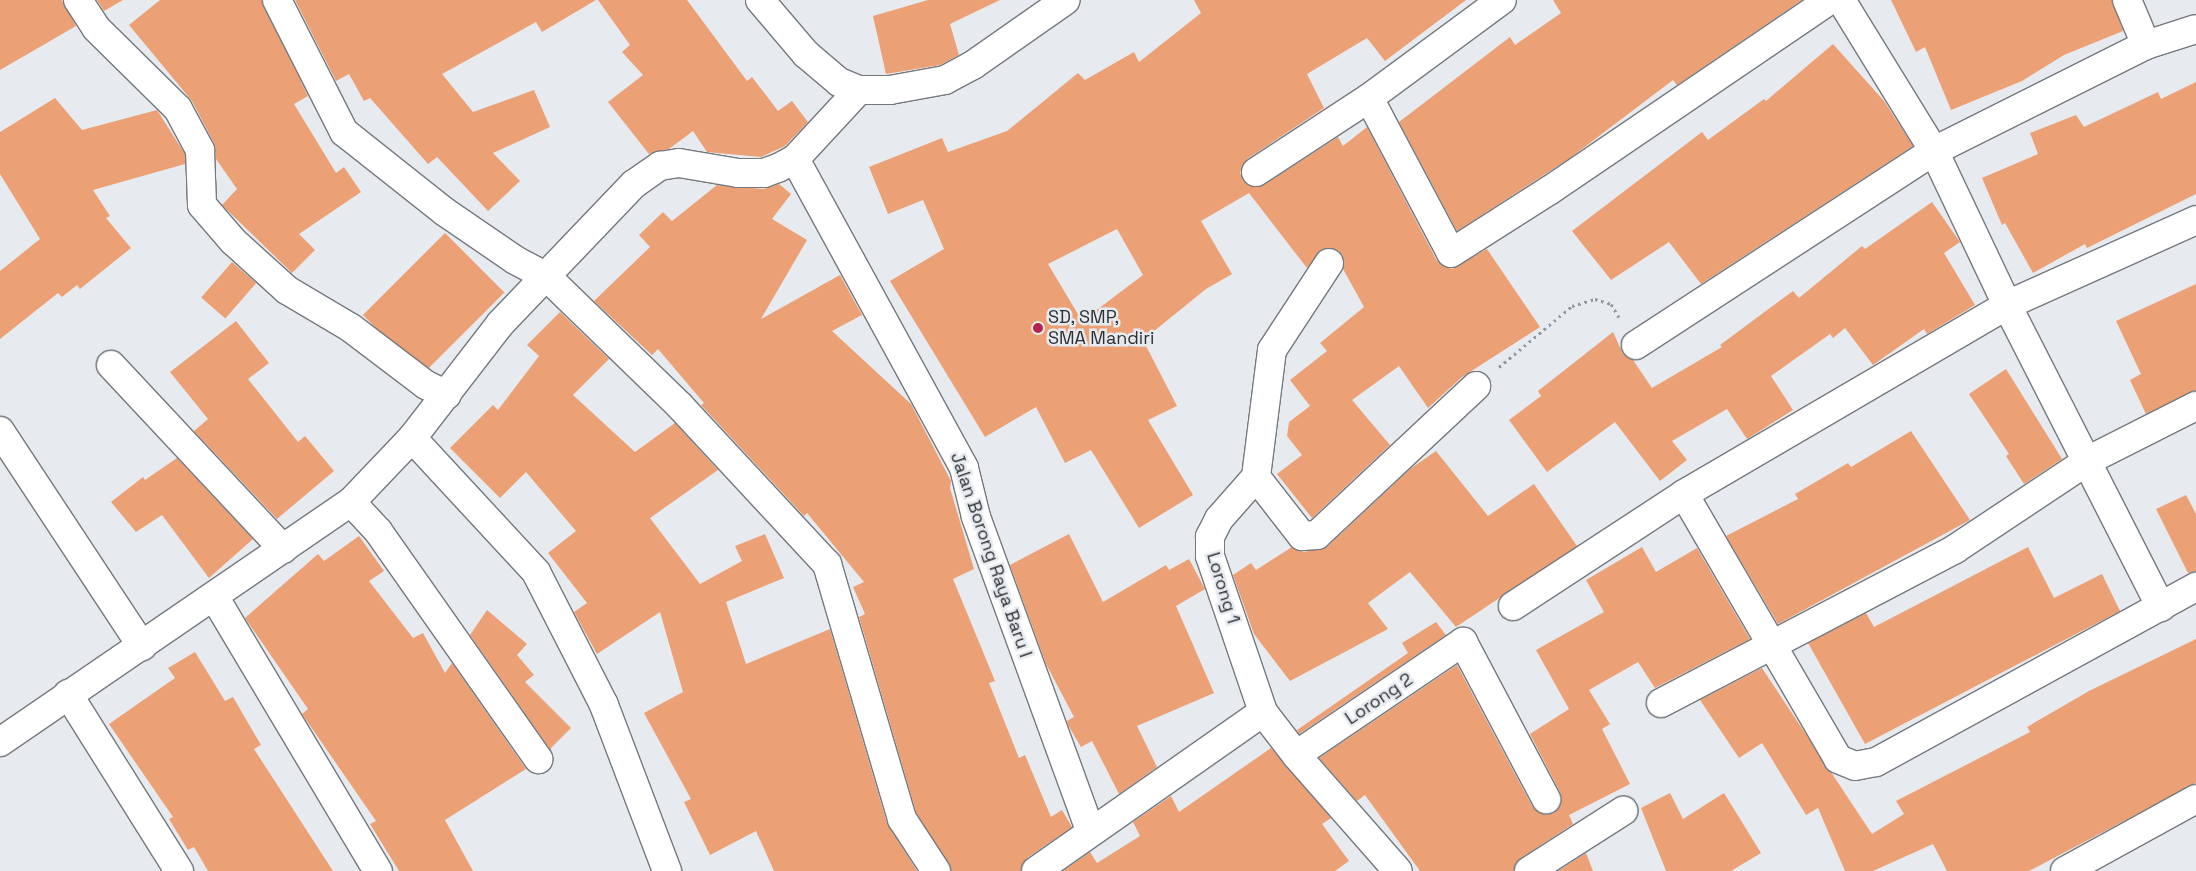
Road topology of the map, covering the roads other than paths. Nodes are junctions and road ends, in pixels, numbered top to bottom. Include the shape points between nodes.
1 (78, 0) edge
2 (277, 0) edge
3 (760, 0) edge
4 (1066, 0) edge
5 (1502, 0) edge
6 (1830, 0) edge
7 (1841, 0) edge
8 (2127, 0) edge
9 (2196, 29) edge
10 (2146, 45) junction
11 (858, 90) junction
12 (1369, 98) junction
13 (1934, 151) junction
14 (795, 159) junction
15 (1256, 172) dead end
16 (2196, 220) edge
17 (1329, 263) dead end
18 (548, 277) junction
19 (2008, 306) junction
20 (1636, 345) road end
21 (111, 365) dead end
22 (1476, 386) road end
23 (447, 395) junction
24 (2196, 406) edge
25 (0, 431) edge
26 (412, 438) junction
27 (2089, 460) junction
28 (1256, 477) junction
29 (1684, 494) junction
30 (351, 502) junction
31 (284, 550) junction
32 (2196, 588) edge
33 (215, 598) junction
34 (1513, 606) dead end
35 (2161, 607) junction
36 (1771, 645) junction
37 (142, 646) junction
38 (68, 694) junction
39 (1660, 704) dead end
40 (1263, 712) junction
41 (0, 742) edge
42 (1296, 756) junction
43 (538, 759) dead end
44 (1546, 799) dead end
45 (2196, 799) edge
46 (1624, 811) dead end
47 (1090, 830) junction
48 (179, 871) edge
49 (378, 871) edge
50 (667, 871) edge
51 (936, 871) edge
52 (1036, 871) edge
53 (1398, 871) edge
54 (1529, 871) edge
55 (2065, 871) edge

1 - 23 street via 96,28 178,109 200,150 202,205 227,235 287,290 351,328 426,385
2 - 18 street via 344,132 446,212 514,260
3 - 11 street via 821,69
4 - 11 street via 973,65 944,80 890,90
5 - 12 street
6 - 12 street via 1550,190 1451,253
7 - 13 street
8 - 10 street
9 - 10 street
10 - 13 street
11 - 14 street
12 - 15 street
13 - 19 street
13 - 20 street
14 - 18 street via 764,173 679,163 660,166 634,184
14 - 47 street, Jalan Borong Raya Baru I via 964,468 976,517
16 - 19 street
17 - 28 street via 1272,350
18 - 23 street via 500,324
18 - 51 street via 680,406 827,564 902,819
19 - 27 street
19 - 29 street
21 - 31 street
22 - 28 street via 1317,535 1302,536
23 - 26 street
24 - 27 street
25 - 37 street
26 - 30 street
26 - 50 street via 536,572 604,704
27 - 35 street
27 - 36 street via 1955,549
28 - 40 street, Lorong 1 via 1219,519 1210,537 1210,556
29 - 34 street
29 - 36 street
30 - 31 street
30 - 43 street via 378,531
31 - 33 street
32 - 35 street
33 - 37 street
33 - 49 street
35 - 36 street via 1876,762 1855,766 1838,759
36 - 39 street
37 - 38 street
38 - 41 street
38 - 48 street
40 - 42 street, Lorong 1
40 - 47 street
42 - 44 street, Lorong 2 via 1462,642
42 - 53 street, Lorong 1
45 - 55 street
46 - 54 street
47 - 52 street

